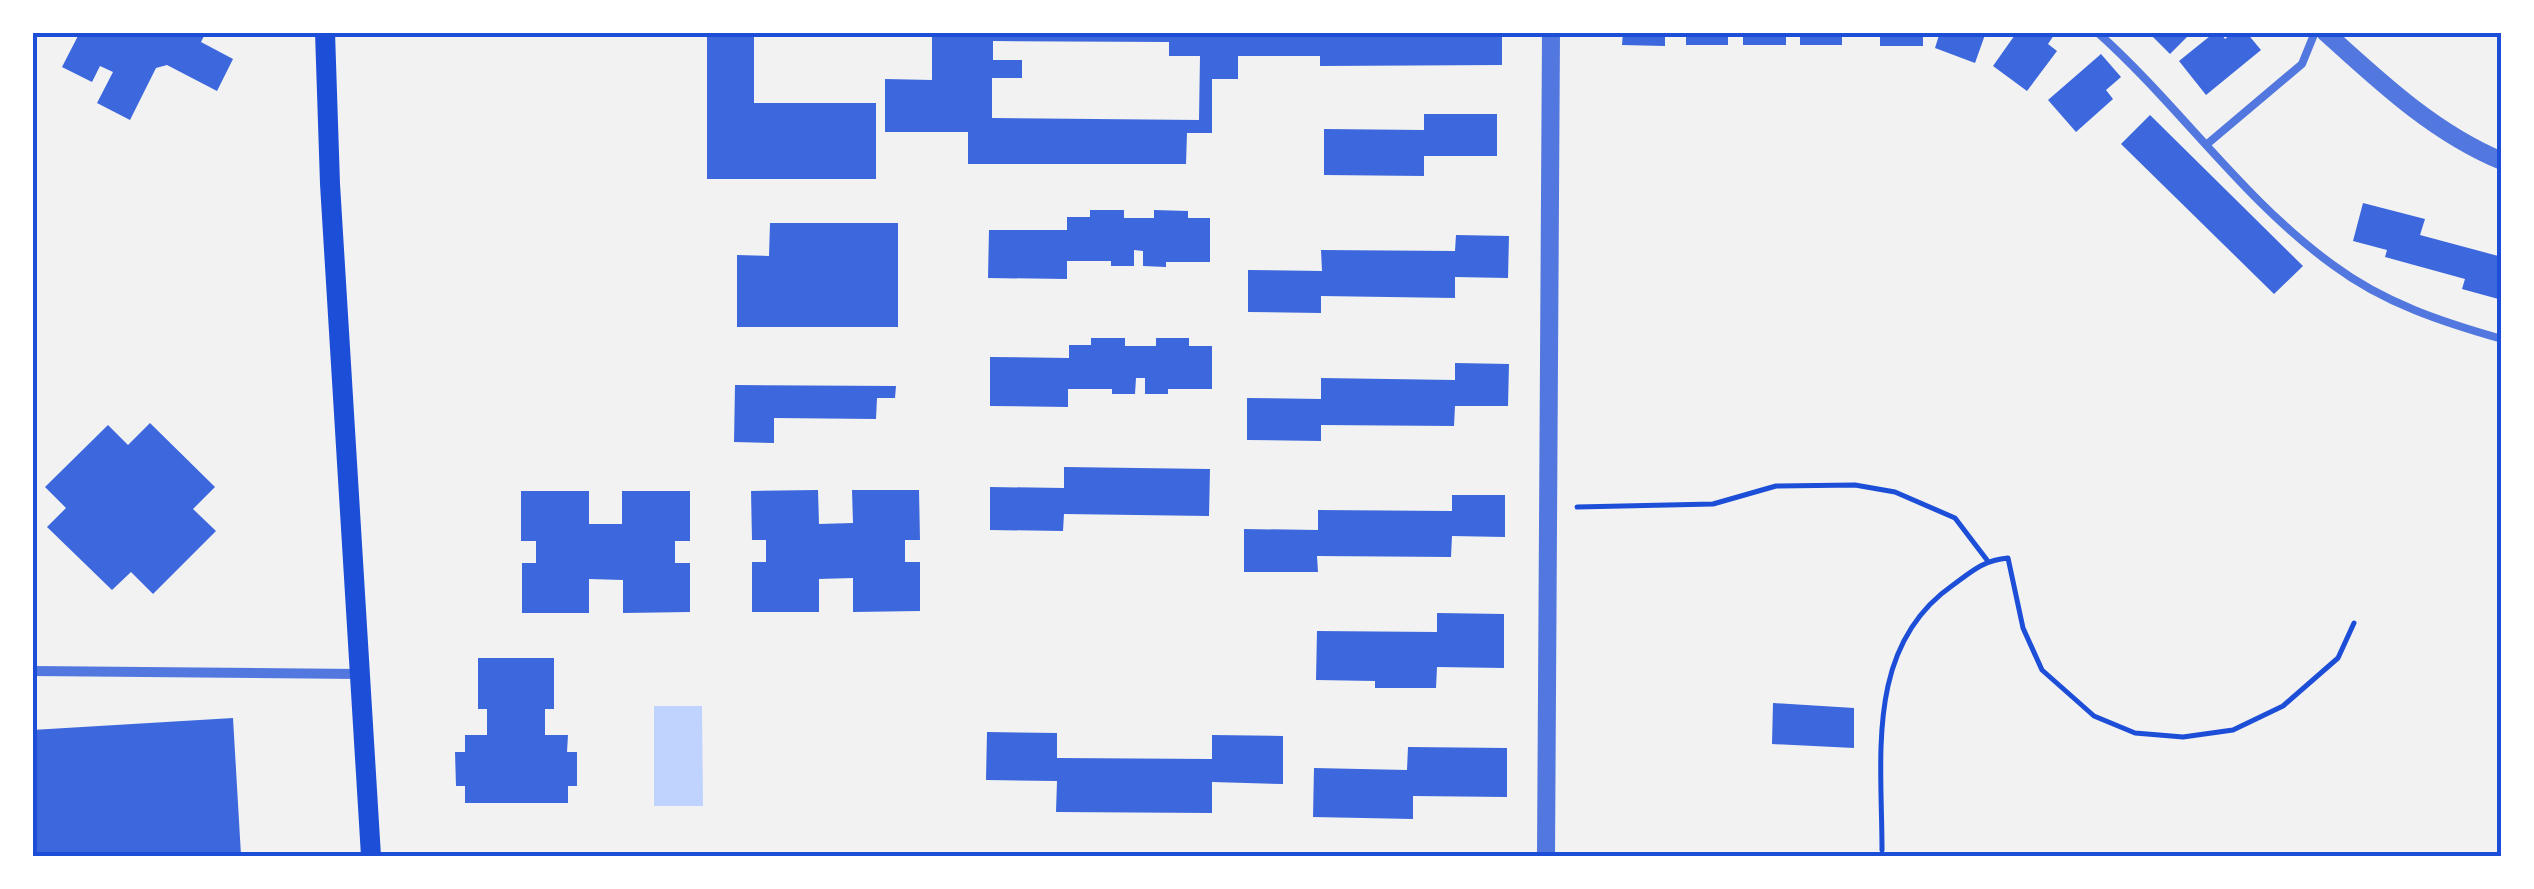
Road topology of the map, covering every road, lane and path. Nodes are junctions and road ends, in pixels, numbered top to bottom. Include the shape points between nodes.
1 (326, 32) edge
2 (1551, 32) edge
3 (2097, 32) edge
4 (2315, 32) edge
5 (2325, 32) edge
6 (2206, 145) junction
7 (2502, 161) edge
8 (2502, 338) edge
9 (1577, 507) dead end
10 (1987, 560) junction
11 (2354, 623) dead end
12 (32, 671) edge
13 (359, 674) junction
14 (1882, 850) dead end
15 (371, 856) edge
16 (1546, 856) edge

1 - 13 main road
2 - 16 street
3 - 6 lane
4 - 6 lane via 2302,64
5 - 7 street via 2413,108
6 - 8 lane via 2333,266 2439,321
9 - 10 path via 1713,504 1776,486 1855,486 1895,492 1955,518
10 - 11 path via 2008,558 2022,628 2042,670 2094,716 2135,732 2183,737 2232,730 2282,706 2338,658
10 - 14 path via 1929,602 1889,675
12 - 13 street
13 - 15 main road

